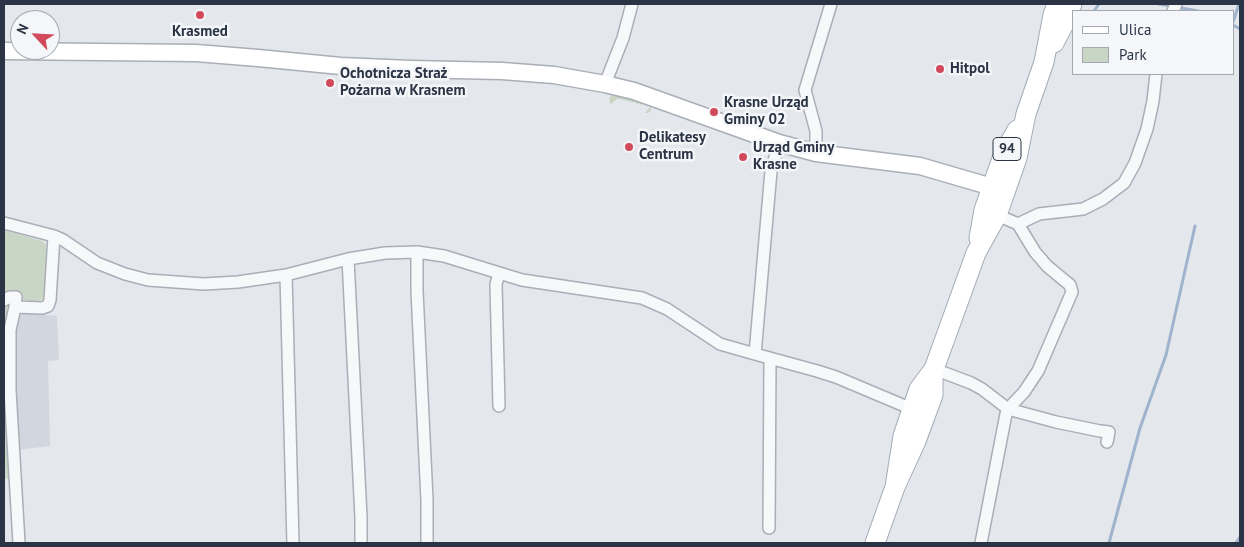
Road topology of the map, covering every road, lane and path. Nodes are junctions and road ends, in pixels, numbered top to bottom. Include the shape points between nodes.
1 (632, 4) edge
2 (831, 4) edge
3 (1065, 8) edge
4 (4, 51) edge
5 (1156, 75) edge
6 (605, 84) junction
7 (1026, 114) junction
8 (779, 143) junction
9 (816, 153) junction
10 (1012, 174) junction
11 (992, 187) junction
12 (998, 210) junction
13 (4, 223) edge
14 (1018, 224) junction
15 (54, 236) junction
16 (417, 252) junction
17 (976, 253) junction
18 (348, 259) junction
19 (499, 274) junction
20 (286, 276) junction
21 (4, 300) edge
22 (15, 307) junction
23 (755, 354) junction
24 (770, 358) junction
25 (933, 370) junction
26 (931, 400) junction
27 (499, 406) dead end
28 (1008, 409) junction
29 (912, 410) junction
30 (918, 437) junction
31 (1107, 442) dead end
32 (896, 487) junction
33 (769, 528) dead end
34 (19, 543) edge
35 (293, 543) edge
36 (361, 543) edge
37 (427, 543) edge
38 (876, 543) edge
39 (981, 543) edge

1 - 6 street
2 - 9 street via 805,90 816,131
3 - 7 main road, 94
4 - 6 street via 196,53 341,66 532,73
5 - 14 street via 1147,129 1135,163 1124,182 1103,199 1083,209 1039,214
6 - 8 street via 634,91
7 - 10 main road, 94
7 - 11 main road, 94 via 1004,153
8 - 9 street
8 - 23 street via 771,171
9 - 11 street via 920,166
10 - 11 street
10 - 12 main road, 94
11 - 12 street via 998,197
11 - 17 main road, 94
12 - 14 street
12 - 17 main road, 94
13 - 15 street
14 - 28 street via 1035,252 1070,285 1072,292 1038,371
15 - 20 street via 97,263 148,280 204,284
15 - 22 street via 48,306
16 - 18 street
16 - 19 street via 444,256
16 - 37 street
17 - 25 main road, 94
18 - 20 street
18 - 36 street
19 - 23 street via 642,298 666,309 720,344
19 - 27 street via 496,284
20 - 35 street
21 - 22 street via 16,297
22 - 34 street via 10,330 10,399
23 - 24 street
24 - 29 street via 828,374
24 - 33 street
25 - 26 main road, 94
25 - 28 street via 971,383
25 - 29 main road, 94 via 920,389
26 - 29 street
26 - 30 main road, 94
28 - 31 street via 1109,432
28 - 39 street
29 - 30 street
29 - 32 main road, 94 via 903,436
30 - 32 main road, 94
32 - 38 main road, 94

